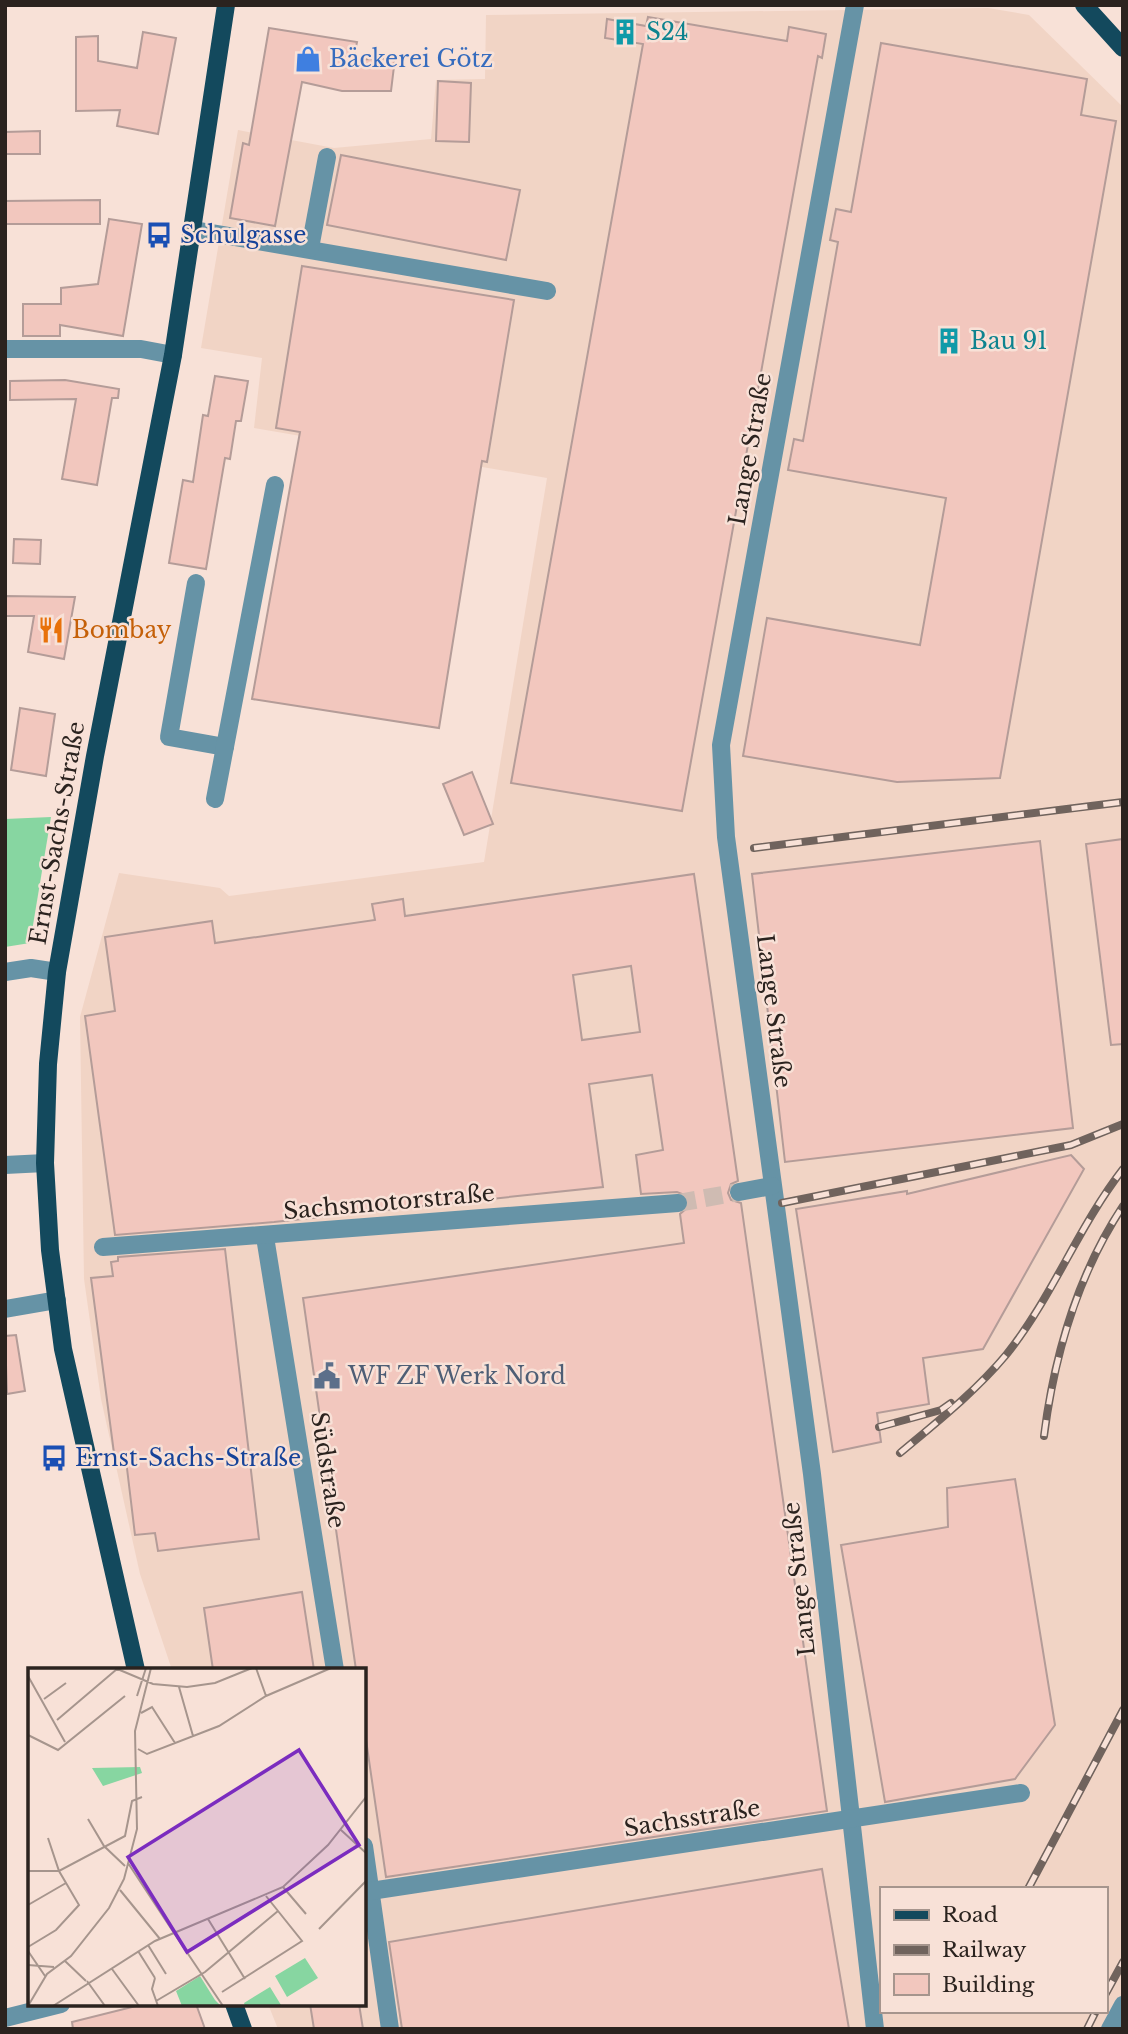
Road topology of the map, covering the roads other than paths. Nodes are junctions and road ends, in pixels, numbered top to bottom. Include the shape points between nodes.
1 (226, 5) edge
2 (855, 5) edge
3 (1084, 5) edge
4 (1123, 48) edge
5 (327, 158) dead end
6 (194, 230) junction
7 (310, 248) junction
8 (547, 291) dead end
9 (5, 349) edge
10 (173, 355) junction
11 (275, 485) dead end
12 (196, 583) dead end
13 (225, 747) junction
14 (215, 799) dead end
15 (5, 972) edge
16 (57, 972) junction
17 (45, 1163) junction
18 (5, 1165) edge
19 (772, 1186) junction
20 (739, 1192) tunnel mouth
21 (678, 1203) tunnel mouth
22 (265, 1237) junction
23 (103, 1247) dead end
24 (57, 1300) junction
25 (5, 1309) edge
26 (136, 1668) edge
27 (335, 1668) edge
28 (1021, 1793) dead end
29 (851, 1819) junction
30 (366, 1869) edge
31 (368, 1892) edge
32 (1123, 2005) edge
33 (53, 2006) edge
34 (235, 2006) edge
35 (5, 2018) edge
36 (243, 2029) edge
37 (390, 2029) edge
38 (875, 2029) edge
39 (1110, 2029) edge

1 - 6 main road, Ernst-Sachs-Straße via 201,155
2 - 19 street, Lange Straße via 721,746 726,837
3 - 4 main road
5 - 7 street
6 - 7 street
6 - 10 main road, Ernst-Sachs-Straße
7 - 8 street
9 - 10 street via 141,349
10 - 16 main road, Ernst-Sachs-Straße
11 - 13 street
12 - 13 street via 169,737
13 - 14 street
15 - 16 street via 31,968
16 - 17 main road, Ernst-Sachs-Straße
17 - 18 street
17 - 24 main road, Ernst-Sachs-Straße
19 - 20 street
19 - 29 street, Lange Straße via 812,1474
21 - 22 street, Sachsmotorstraße
22 - 23 street, Sachsmotorstraße
22 - 27 street, Südstraße
24 - 25 street
24 - 26 main road, Ernst-Sachs-Straße via 63,1349
28 - 29 street, Sachsstraße
29 - 31 street, Sachsstraße
29 - 38 street, Lange Straße
30 - 31 street
31 - 37 street
32 - 39 street
33 - 35 street
34 - 36 main road

